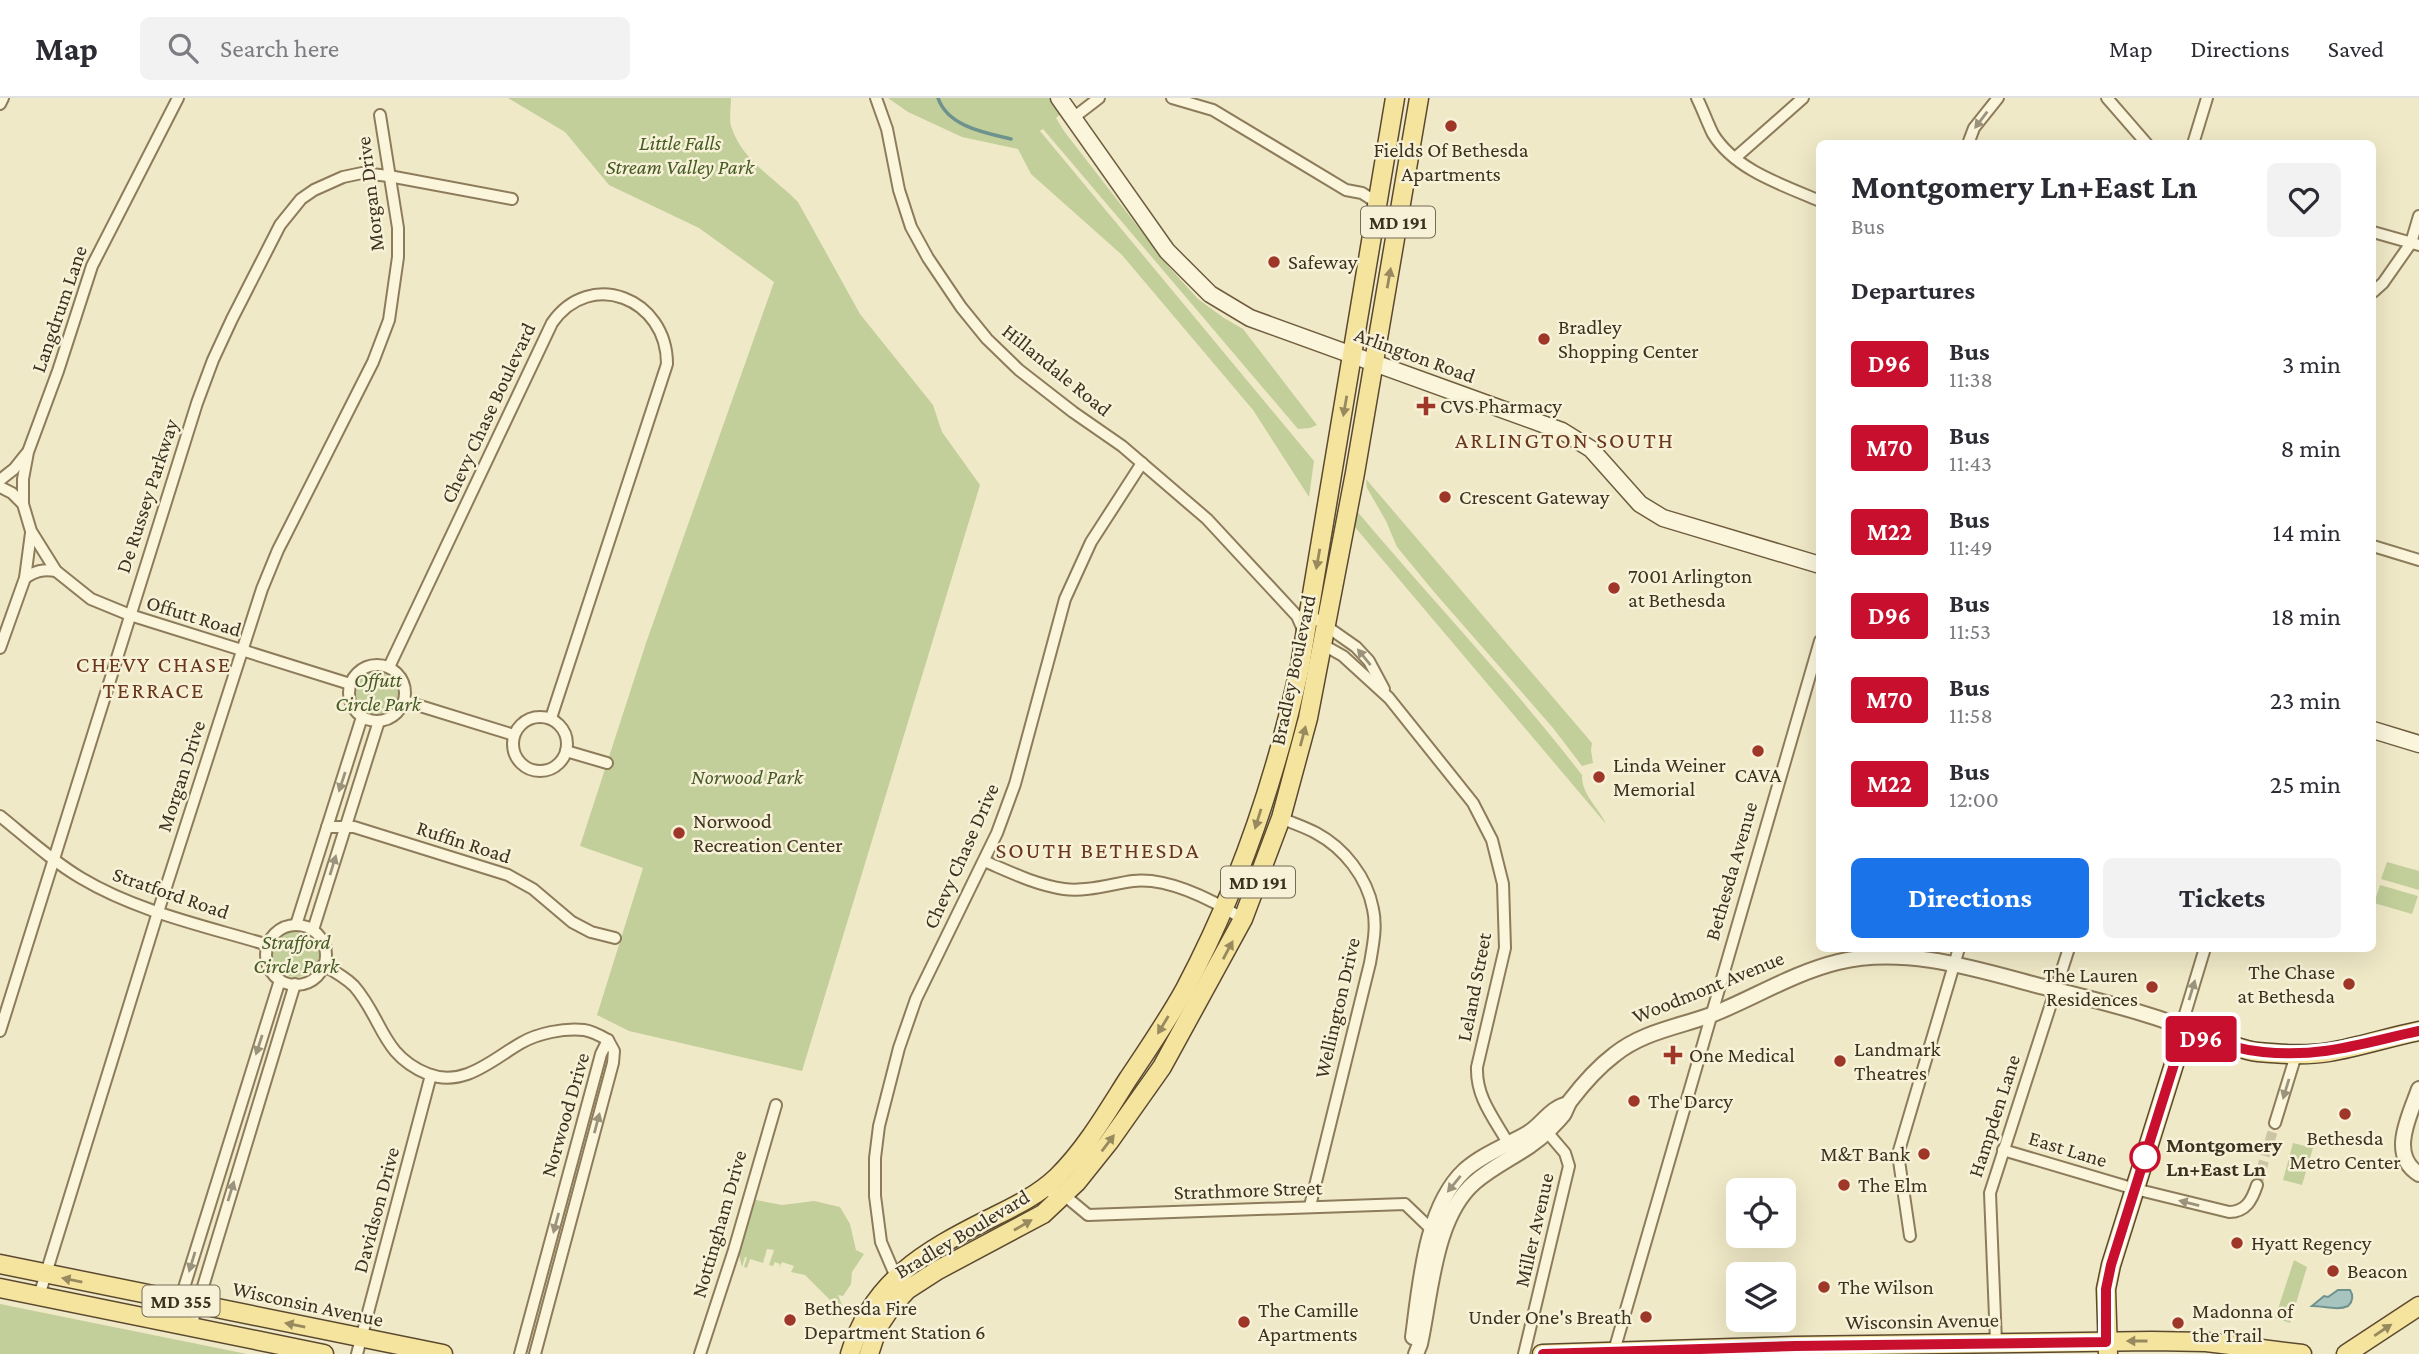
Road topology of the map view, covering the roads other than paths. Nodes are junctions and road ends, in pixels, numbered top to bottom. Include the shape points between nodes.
1 (3, 98) edge
2 (178, 98) edge
3 (876, 98) edge
4 (1059, 98) edge
5 (1099, 98) edge
6 (1172, 98) edge
7 (1395, 98) edge
8 (1419, 98) edge
9 (1697, 98) edge
10 (1803, 98) edge
11 (1998, 98) edge
12 (2107, 98) edge
13 (2207, 98) edge
14 (0, 104) edge
15 (380, 115) dead end
16 (1073, 118) junction
17 (1970, 140) edge
18 (2139, 140) edge
19 (2194, 140) edge
20 (1735, 158) junction
21 (389, 176) junction
22 (1369, 197) junction
23 (512, 199) dead end
24 (1816, 199) edge
25 (2419, 216) edge
26 (2376, 233) edge
27 (2415, 244) edge
28 (2376, 289) edge
29 (1354, 355) junction
30 (1374, 362) junction
31 (28, 452) junction
32 (1142, 463) junction
33 (0, 480) edge
34 (0, 487) edge
35 (23, 504) junction
36 (31, 531) junction
37 (2376, 547) edge
38 (2419, 560) edge
39 (1816, 564) edge
40 (56, 571) junction
41 (25, 578) junction
42 (130, 615) junction
43 (1303, 615) junction
44 (1326, 626) junction
45 (1305, 635) junction
46 (1323, 645) junction
47 (0, 648) edge
48 (242, 650) junction
49 (1816, 655) edge
50 (389, 667) junction
51 (350, 684) junction
52 (1389, 698) junction
53 (404, 701) junction
54 (362, 717) junction
55 (551, 718) junction
56 (379, 720) junction
57 (2376, 731) edge
58 (514, 734) junction
59 (2419, 744) edge
60 (566, 751) junction
61 (580, 755) junction
62 (561, 762) junction
63 (607, 763) dead end
64 (0, 816) edge
65 (1281, 818) junction
66 (327, 827) junction
67 (345, 827) junction
68 (54, 859) junction
69 (984, 861) junction
70 (1225, 908) junction
71 (158, 912) junction
72 (1243, 919) junction
73 (296, 925) junction
74 (313, 930) junction
75 (615, 938) dead end
76 (268, 945) junction
77 (1958, 952) edge
78 (2067, 952) edge
79 (2203, 952) edge
80 (1955, 964) junction
81 (323, 965) junction
82 (280, 980) junction
83 (295, 984) junction
84 (2056, 989) junction
85 (1712, 1014) junction
86 (2192, 1030) junction
87 (0, 1031) edge
88 (2419, 1031) edge
89 (2213, 1039) junction
90 (608, 1040) junction
91 (2296, 1055) junction
92 (431, 1075) junction
93 (2419, 1089) edge
94 (776, 1105) dead end
95 (2275, 1123) tunnel mouth
96 (1544, 1128) junction
97 (230, 1134) junction
98 (246, 1139) junction
99 (1508, 1143) junction
100 (2003, 1150) junction
101 (574, 1153) junction
102 (588, 1156) junction
103 (1074, 1158) junction
104 (2419, 1174) edge
105 (2257, 1185) tunnel mouth
106 (2135, 1189) junction
107 (1043, 1190) junction
108 (1065, 1195) junction
109 (1310, 1206) junction
110 (1437, 1210) junction
111 (1447, 1222) junction
112 (1431, 1228) junction
113 (1910, 1236) dead end
114 (547, 1253) junction
115 (561, 1257) junction
116 (0, 1264) edge
117 (45, 1275) junction
118 (896, 1277) junction
119 (0, 1288) edge
120 (39, 1296) junction
121 (188, 1303) junction
122 (2419, 1306) edge
123 (182, 1325) junction
124 (1996, 1342) junction
125 (359, 1346) edge
126 (2107, 1348) edge
127 (1934, 1349) edge
128 (1838, 1350) edge
129 (1665, 1352) edge
130 (1614, 1353) edge
131 (324, 1354) edge
132 (443, 1354) edge
133 (520, 1354) edge
134 (534, 1354) edge
135 (700, 1354) edge
136 (850, 1354) edge
137 (869, 1354) edge
138 (1414, 1354) edge
139 (1524, 1354) edge
140 (1542, 1354) edge
141 (2298, 1354) edge
142 (2346, 1354) edge

1 - 14 street
2 - 31 street, Langdrum Lane via 92,266
3 - 32 street, Hillandale Road via 911,227 961,307 1019,370
4 - 16 main road, Arlington Road
5 - 16 street
6 - 22 street via 1213,110 1346,190
7 - 22 main road, Bradley Boulevard / MD 191
30 -> 8 main road, Bradley Boulevard / MD 191
9 - 20 street via 1714,135
10 - 20 street
11 -> 17 street
12 - 18 street
13 - 19 street
15 - 21 street, Morgan Drive
16 - 29 main road, Arlington Road via 1167,251 1210,294 1250,318
20 - 24 street
21 - 23 street, De Russey Parkway
21 - 42 street, De Russey Parkway via 362,173 327,182 301,199 279,225 213,360
21 - 48 street, Morgan Drive via 398,242 386,332 270,569
22 - 29 main road, Bradley Boulevard / MD 191
25 - 27 street
26 - 27 street
27 - 28 street
29 - 30 main road, Arlington Road
29 -> 43 main road, Bradley Boulevard / MD 191
30 - 39 main road, Arlington Road via 1569,434 1591,449 1640,504 1672,522
30 - 44 main road, Bradley Boulevard / MD 191
31 - 33 street
31 - 35 street, Langdrum Lane
32 - 43 street, Hillandale Road via 1207,519
32 - 69 street, Chevy Chase Drive via 1091,542 1065,599 1015,784
34 - 35 street
35 - 36 street, Offutt Road
36 - 40 street, Offutt Road
36 - 41 street
37 - 38 street
40 - 41 street via 33,572
40 - 42 street, Offutt Road via 91,599
41 - 47 street
42 - 48 street, Offutt Road
42 - 68 street, De Russey Parkway
43 - 44 street, Leland Street
43 - 45 main road, Bradley Boulevard / MD 191
44 - 46 main road, Bradley Boulevard / MD 191
52 -> 44 street, Leland Street via 1369,661
45 - 46 street, Leland Street
45 -> 70 main road, Bradley Boulevard / MD 191 via 1288,724 1250,848
46 - 52 street, Leland Street via 1343,656
65 -> 46 main road, Bradley Boulevard / MD 191
48 - 51 street, Offutt Road
48 - 71 street, Morgan Drive
49 - 85 street, Bethesda Avenue
50 - 51 street via 365,667
50 - 53 street via 403,683
50 - 55 street, Chevy Chase Boulevard via 552,323 569,305 593,295 632,298 661,329 667,364
51 - 54 street via 351,705
52 - 99 street, Leland Street via 1473,803 1492,840 1503,884 1505,948 1476,1079 1480,1096
53 - 56 street via 395,714
53 - 58 street
54 - 56 street
54 -> 66 street
55 - 58 street via 530,718
55 - 60 street via 564,731
56 - 67 street
57 - 59 main road
58 - 62 street via 513,750 529,769 545,771
60 - 61 street
60 - 62 street
61 - 62 street
61 - 63 street
64 - 68 street, Stratford Road
65 - 72 main road, Bradley Boulevard / MD 191
65 - 109 street, Wellington Drive via 1317,833 1340,850 1366,884 1374,910 1370,963
66 - 67 street, Ruffin Road
66 - 73 street
74 -> 67 street
67 - 75 street, Ruffin Road via 508,875 533,889 572,922
68 - 71 street, Stratford Road via 102,889
68 - 87 street, De Russey Parkway
69 - 70 street via 1066,890 1137,881 1164,884
69 - 118 street, Chevy Chase Drive via 916,999 879,1126 877,1218 881,1242
70 - 72 street
70 -> 103 main road, Bradley Boulevard / MD 191 via 1164,1023
71 - 76 street, Stratford Road
71 - 117 street, Morgan Drive
108 -> 72 main road, Bradley Boulevard / MD 191 via 1162,1067
73 - 74 street
73 - 76 street via 280,929
74 - 81 street via 324,946
76 - 82 street via 269,968
77 - 80 street
78 - 84 street, Hampden Lane
86 -> 79 street via 2185,1014
80 - 84 street, Woodmont Avenue
80 - 85 street, Woodmont Avenue via 1886,958 1839,961
80 - 113 street via 1898,1154
81 - 83 street via 310,981
81 - 92 street via 356,989 400,1057
82 - 83 street
82 -> 97 street
83 - 98 street
84 - 86 street, Woodmont Avenue
84 - 100 street, Hampden Lane
85 - 96 street, Woodmont Avenue via 1630,1043 1601,1065 1568,1104 1556,1107
85 - 130 street, Bethesda Avenue
86 - 89 street, Woodmont Avenue
88 - 91 main road, Woodmont Avenue
89 - 91 main road, Woodmont Avenue via 2253,1051
89 - 106 main road via 2190,1041 2181,1049
90 - 92 street via 584,1030 546,1033 522,1042 475,1072
90 - 101 street, Norwood Drive
102 -> 90 street, Norwood Drive via 613,1063 614,1051
91 -> 95 street
92 - 125 street, Davidson Drive
93 - 104 street via 2402,1153
94 - 135 street, Nottingham Drive
96 - 99 street, Woodmont Avenue
96 - 111 street, Woodmont Avenue via 1472,1184
96 - 139 street, Miller Avenue via 1565,1153 1569,1166
97 - 98 street
97 -> 121 street
121 -> 98 street
99 -> 110 street, Woodmont Avenue via 1463,1172
100 - 106 street, East Lane
100 - 124 street, Hampden Lane via 1990,1193
101 - 102 street
101 -> 114 street, Norwood Drive
102 - 115 street, Norwood Drive
103 - 107 main road, Bradley Boulevard / MD 191
103 - 108 main road
105 -> 106 street, East Lane via 2244,1209 2229,1212
106 - 126 main road via 2106,1289
107 - 108 street, Bradley Boulevard
107 - 118 main road, Bradley Boulevard / MD 191 via 930,1251
108 - 109 street, Strathmore Street via 1088,1215
137 -> 108 main road, Bradley Boulevard / MD 191 via 878,1327 907,1290 1043,1214
109 - 112 street, Strathmore Street via 1405,1204
110 - 111 street
110 - 112 street, Woodmont Avenue
111 - 138 street, Woodmont Avenue via 1420,1345
112 - 138 street, Woodmont Avenue via 1414,1327
114 - 115 street
114 - 133 street, Norwood Drive
115 - 134 street, Norwood Drive
116 - 117 main road, Wisconsin Avenue / MD 355
117 - 120 street, Morgan Drive
121 -> 117 main road, Wisconsin Avenue / MD 355
118 - 136 main road, Bradley Boulevard / MD 191 via 864,1316
119 - 120 main road, MD 355
120 - 123 main road, MD 355
121 - 123 street
121 - 123 street
125 -> 121 main road, Wisconsin Avenue / MD 355
142 -> 122 main road
123 - 131 main road, MD 355
124 - 126 main road, Wisconsin Avenue
124 - 127 main road, Wisconsin Avenue
125 - 132 main road, Wisconsin Avenue / MD 355
141 -> 126 main road, Wisconsin Avenue via 2206,1342
127 - 128 main road, Wisconsin Avenue
128 - 129 main road, Wisconsin Avenue
129 - 130 main road, Wisconsin Avenue
130 - 140 main road, Wisconsin Avenue

